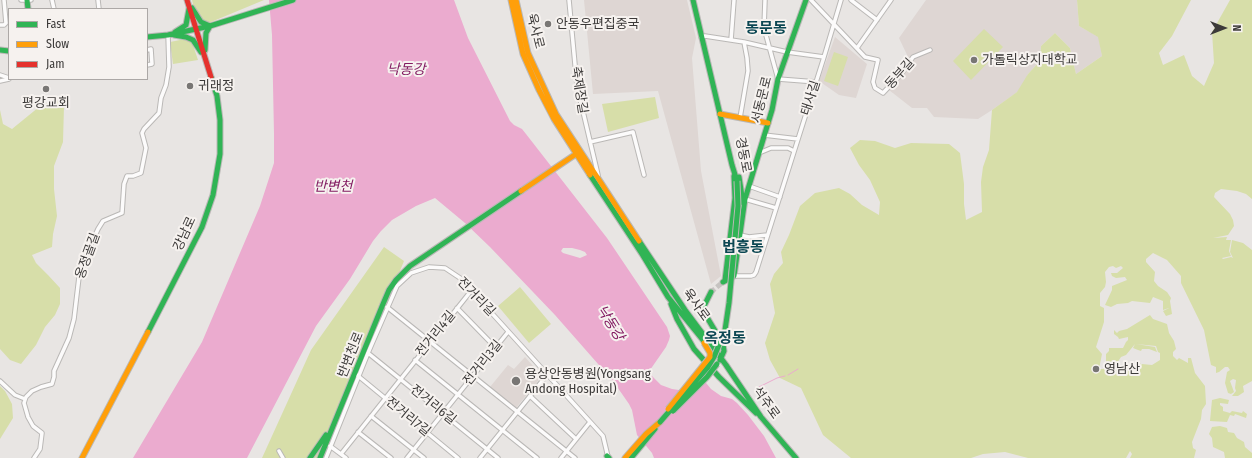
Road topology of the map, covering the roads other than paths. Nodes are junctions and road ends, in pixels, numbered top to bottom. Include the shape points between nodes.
1 (4, 0) edge
2 (21, 0) edge
3 (27, 0) edge
4 (31, 0) edge
5 (293, 0) edge
6 (511, 0) edge
7 (516, 0) edge
8 (569, 0) edge
9 (693, 0) edge
10 (696, 0) edge
11 (734, 0) edge
12 (765, 0) edge
13 (806, 0) edge
14 (811, 0) edge
15 (841, 0) edge
16 (851, 0) edge
17 (891, 0) edge
18 (188, 1) edge
19 (877, 20) junction
20 (0, 25) edge
21 (834, 25) junction
22 (210, 26) junction
23 (197, 30) junction
24 (168, 35) junction
25 (703, 36) junction
26 (148, 37) edge
27 (731, 40) junction
28 (744, 42) junction
29 (770, 48) junction
30 (857, 48) junction
31 (148, 50) edge
32 (930, 50) dead end
33 (787, 52) junction
34 (204, 56) junction
35 (824, 57) junction
36 (148, 65) edge
37 (778, 79) junction
38 (816, 82) junction
39 (722, 114) junction
40 (740, 118) junction
41 (768, 123) junction
42 (764, 135) junction
43 (798, 139) junction
44 (590, 142) junction
45 (794, 151) junction
46 (578, 152) junction
47 (759, 153) junction
48 (734, 164) junction
49 (644, 175) dead end
50 (598, 178) junction
51 (749, 186) junction
52 (780, 197) junction
53 (745, 199) junction
54 (744, 208) junction
55 (776, 208) junction
56 (740, 235) junction
57 (767, 235) junction
58 (734, 276) junction
59 (471, 291) junction
60 (711, 292) tunnel mouth
61 (668, 298) junction
62 (388, 307) junction
63 (457, 308) junction
64 (508, 332) junction
65 (430, 342) junction
66 (704, 343) junction
67 (496, 348) junction
68 (368, 353) junction
69 (721, 358) junction
70 (415, 360) junction
71 (357, 375) junction
72 (547, 375) junction
73 (473, 376) junction
74 (400, 379) junction
75 (0, 380) edge
76 (458, 394) junction
77 (530, 396) junction
78 (385, 398) junction
79 (25, 400) junction
80 (517, 412) junction
81 (443, 413) junction
82 (371, 416) junction
83 (337, 417) junction
84 (761, 417) junction
85 (590, 422) junction
86 (660, 422) junction
87 (502, 430) junction
88 (358, 432) junction
89 (427, 433) junction
90 (576, 439) junction
91 (330, 446) junction
92 (487, 449) junction
93 (414, 450) junction
94 (280, 451) dead end
95 (566, 451) junction
96 (340, 454) junction
97 (608, 457) edge
98 (34, 458) edge
99 (82, 458) edge
100 (283, 458) edge
101 (310, 458) edge
102 (320, 458) edge
103 (326, 458) edge
104 (346, 458) edge
105 (391, 458) edge
106 (407, 458) edge
107 (424, 458) edge
108 (458, 458) edge
109 (480, 458) edge
110 (498, 458) edge
111 (537, 458) edge
112 (561, 458) edge
113 (575, 458) edge
114 (624, 458) edge
115 (631, 458) edge
116 (796, 458) edge

1 - 20 street via 6,23
2 - 3 street
3 - 4 street
5 - 22 street
6 - 46 street, 육사로 via 523,54 532,75 554,119
7 - 46 street, 육사로 via 528,53 556,114
8 - 44 street, 축제장길 via 577,86
9 - 25 street, 경동로
10 - 25 street, 경동로
11 - 27 street
12 - 29 street via 764,28
13 - 33 street, 서동문로
14 - 21 street
15 - 21 street, 태사길
16 - 19 street
17 - 19 street
18 - 22 street via 201,22
18 - 23 street, 강남로
18 - 24 street via 186,25
19 - 30 street
21 - 30 street
21 - 35 street, 태사길
22 - 23 street
22 - 34 street via 206,33
23 - 24 street
23 - 34 street, 강남로
24 - 26 street
24 - 34 street via 190,38
24 - 79 street, 옹정골길 via 169,67 166,84 158,113 142,133 146,148 141,173 127,176 122,214 103,222 89,249 79,277 69,338 54,371 52,384 32,391
25 - 27 street
25 - 39 street, 경동로
27 - 28 street
28 - 29 street
28 - 40 street via 748,71
29 - 33 street
29 - 37 street
30 - 32 street, 동부길 via 866,57 878,60 873,82 875,88 883,93 914,57
31 - 36 street via 151,49 152,64
33 - 35 street
33 - 37 street, 서동문로
34 - 99 street, 강남로 via 217,96 220,120 220,154 213,195 202,227
35 - 38 street, 태사길
37 - 38 street
37 - 41 street, 서동문로
38 - 43 street, 태사길
39 - 40 street, 경동로
39 - 48 street, 경동로
40 - 41 street, 경동로
41 - 42 street, 서동문로
42 - 43 street
42 - 47 street, 서동문로
43 - 45 street, 태사길
44 - 49 street via 633,132
44 - 50 street, 축제장길
45 - 47 street via 788,148 771,148
45 - 52 street, 태사길
46 - 50 street, 육사로
46 - 61 street, 육사로
46 - 71 street, 반변천로 via 410,266 396,280
47 - 51 street, 서동문로
48 - 54 street via 741,184
48 - 58 street via 735,198 724,282
48 - 86 street, 경동로, bridge via 737,181 737,225 725,330 708,367
50 - 69 street, 육사로 via 685,310
51 - 52 street
51 - 53 street, 서동문로
52 - 55 street, 태사길
53 - 54 street, 서동문로
53 - 55 street
54 - 56 street
55 - 57 street, 태사길
56 - 57 street
56 - 58 street
57 - 58 street, 태사길 via 754,275
59 - 62 street, 전거리길 via 460,278 445,268 429,267 411,273 399,283
59 - 63 street, 전거리4길
59 - 64 street, 전거리길
60 - 69 street via 704,306 705,314 723,344
61 - 66 street, 육사로
61 - 84 street via 694,349
62 - 65 street
62 - 68 street, 전거리길
63 - 65 street, 전거리4길
63 - 67 street, 전거리4길
64 - 67 street, 전거리3길
64 - 72 street, 전거리길
65 - 70 street, 전거리4길
65 - 73 street
66 - 69 street, 육사로
66 - 86 street, bridge via 710,357 672,402
67 - 73 street, 전거리3길
68 - 71 street, 전거리길
68 - 74 street, 전거리6길
69 - 84 street, 석주로
69 - 86 street, bridge via 678,408
70 - 74 street, 전거리4길
70 - 76 street, 전거리4길
71 - 78 street, 전거리7길
71 - 83 street, 반변천로
71 - 91 street, 전거리길
72 - 77 street
72 - 85 street, 전거리길
73 - 76 street, 전거리3길
73 - 80 street
74 - 78 street, 전거리4길
74 - 81 street, 전거리6길
75 - 79 street via 15,395
76 - 81 street, 전거리3길
76 - 87 street, 전거리3길
77 - 80 street
77 - 90 street
78 - 82 street, 전거리4길
78 - 89 street, 전거리7길
79 - 98 street via 28,417 33,426 42,433 40,449
80 - 87 street
80 - 95 street
81 - 89 street, 전거리3길
81 - 92 street, 전거리6길
82 - 88 street, 전거리4길
82 - 93 street
83 - 101 street via 325,439
83 - 102 street, 반변천로
84 - 116 street, 석주로
85 - 90 street
85 - 97 street, 전거리길 via 603,436
86 - 114 street
86 - 115 street
87 - 92 street
87 - 111 street, 전거리3길
88 - 96 street, 전거리4길
88 - 105 street
89 - 93 street, 전거리3길
89 - 108 street, 전거리7길
90 - 95 street
91 - 96 street
91 - 103 street, 전거리길
92 - 109 street
92 - 110 street, 전거리6길
93 - 106 street, 전거리3길
93 - 107 street
94 - 100 street
95 - 112 street
95 - 113 street
96 - 104 street

